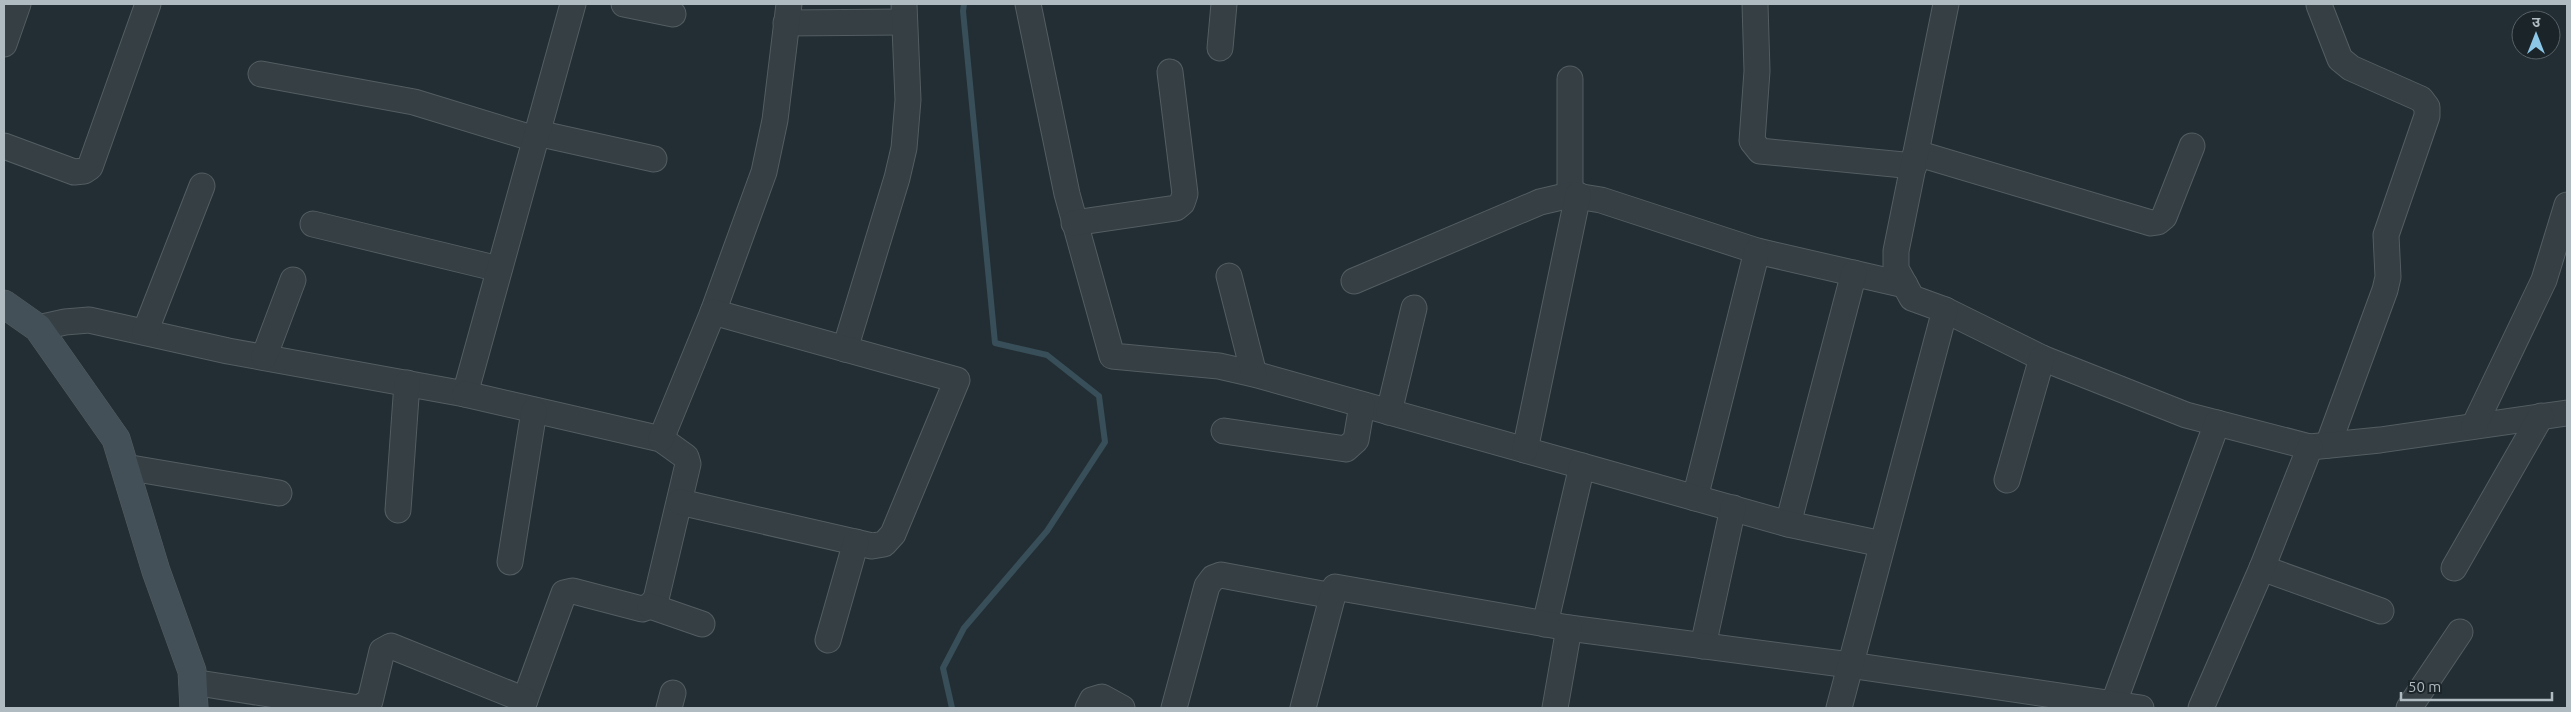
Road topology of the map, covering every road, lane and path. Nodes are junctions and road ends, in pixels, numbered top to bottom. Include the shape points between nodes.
1 (18, 4) edge
2 (148, 4) edge
3 (573, 4) edge
4 (624, 4) edge
5 (1028, 4) edge
6 (1224, 4) edge
7 (1755, 4) edge
8 (1946, 4) edge
9 (2320, 4) edge
10 (904, 13) edge
11 (673, 14) dead end
12 (788, 14) edge
13 (4, 44) edge
14 (1220, 48) dead end
15 (1170, 72) dead end
16 (261, 74) dead end
17 (1570, 79) dead end
18 (536, 136) junction
19 (4, 146) edge
20 (2192, 146) dead end
21 (654, 159) dead end
22 (1915, 159) junction
23 (202, 186) dead end
24 (1574, 195) junction
25 (2567, 204) edge
26 (1074, 223) junction
27 (313, 224) dead end
28 (1757, 251) junction
29 (499, 270) junction
30 (1854, 273) junction
31 (1230, 276) dead end
32 (293, 280) dead end
33 (1354, 281) dead end
34 (1905, 285) junction
35 (4, 304) edge
36 (1414, 308) dead end
37 (1945, 310) junction
38 (713, 312) junction
39 (38, 328) junction
40 (146, 332) junction
41 (845, 349) junction
42 (264, 357) junction
43 (2042, 358) junction
44 (1254, 374) junction
45 (407, 383) junction
46 (465, 394) junction
47 (1362, 404) junction
48 (534, 410) junction
49 (1389, 412) junction
50 (2567, 413) edge
51 (2541, 416) junction
52 (2217, 423) junction
53 (2474, 426) junction
54 (1224, 431) dead end
55 (661, 440) junction
56 (2319, 446) junction
57 (1525, 450) junction
58 (1582, 466) junction
59 (125, 467) junction
60 (2007, 480) dead end
61 (279, 492) dead end
62 (1695, 498) junction
63 (680, 502) junction
64 (1733, 508) junction
65 (398, 510) dead end
66 (1788, 524) junction
67 (856, 542) junction
68 (1882, 544) junction
69 (510, 562) dead end
70 (2262, 568) junction
71 (2454, 568) dead end
72 (1332, 596) junction
73 (650, 606) junction
74 (2381, 611) dead end
75 (702, 624) dead end
76 (1557, 626) junction
77 (2460, 632) dead end
78 (828, 640) dead end
79 (1703, 646) junction
80 (1850, 665) junction
81 (193, 695) edge
82 (2014, 699) edge
83 (523, 704) edge
84 (2113, 704) junction
85 (1088, 708) edge
86 (1122, 708) edge
87 (1174, 708) edge
88 (1303, 708) edge
89 (1555, 708) edge
90 (1839, 708) edge
91 (2141, 708) edge
92 (2201, 708) edge
93 (2410, 708) edge

1 - 13 street
2 - 19 street via 90,167 74,172
3 - 18 street
4 - 11 street
5 - 26 street
6 - 14 street
7 - 22 street via 1754,146 1760,150
8 - 22 street
9 - 56 street via 2340,60 2421,100 2427,107 2427,116 2386,234 2386,290
10 - 12 street
10 - 41 street via 908,100 904,148
12 - 38 street via 775,120 764,172
15 - 26 street via 1185,194 1182,203 1176,208
16 - 18 street via 414,102
17 - 24 street
18 - 21 street
18 - 29 street
20 - 22 street via 2164,217 2151,223
22 - 34 street via 1896,251 1896,269
23 - 40 street
24 - 28 street via 1601,200
24 - 33 street via 1540,202
24 - 57 street
25 - 53 street via 2544,280
26 - 44 street via 1112,356 1219,366
27 - 29 street
28 - 30 street
28 - 62 street
29 - 46 street
30 - 34 street
30 - 66 street
31 - 44 street
32 - 42 street
34 - 37 street via 1912,298
35 - 39 street
36 - 49 street
37 - 43 street
37 - 68 street
38 - 41 street
38 - 55 street
39 - 40 street via 89,320
39 - 59 street via 116,439
40 - 42 street
41 - 67 street via 957,380 893,534 884,544 872,546
42 - 45 street
43 - 52 street via 2186,415
43 - 60 street
44 - 47 street
45 - 46 street
45 - 65 street
46 - 48 street
47 - 49 street
47 - 54 street via 1356,440 1346,449
48 - 55 street
48 - 69 street
49 - 57 street
50 - 51 street
51 - 53 street
51 - 71 street
52 - 56 street
52 - 84 street
53 - 56 street
55 - 63 street via 686,457 688,464
56 - 70 street
57 - 58 street
58 - 62 street
58 - 76 street
59 - 61 street
59 - 81 street via 156,571 192,671
62 - 64 street
63 - 67 street
63 - 73 street via 656,599
64 - 66 street
64 - 79 street
66 - 68 street
67 - 78 street
68 - 80 street
70 - 74 street
70 - 92 street
72 - 76 street via 1335,587
72 - 87 street via 1221,574 1212,578 1207,586
72 - 88 street
73 - 75 street
73 - 83 street via 642,609 573,591 564,593
76 - 79 street
76 - 89 street
77 - 93 street
79 - 80 street
80 - 82 street
80 - 90 street
81 - 83 street via 359,708 370,701 382,652 391,646
82 - 84 street
84 - 91 street
85 - 86 street via 1092,700 1102,697

